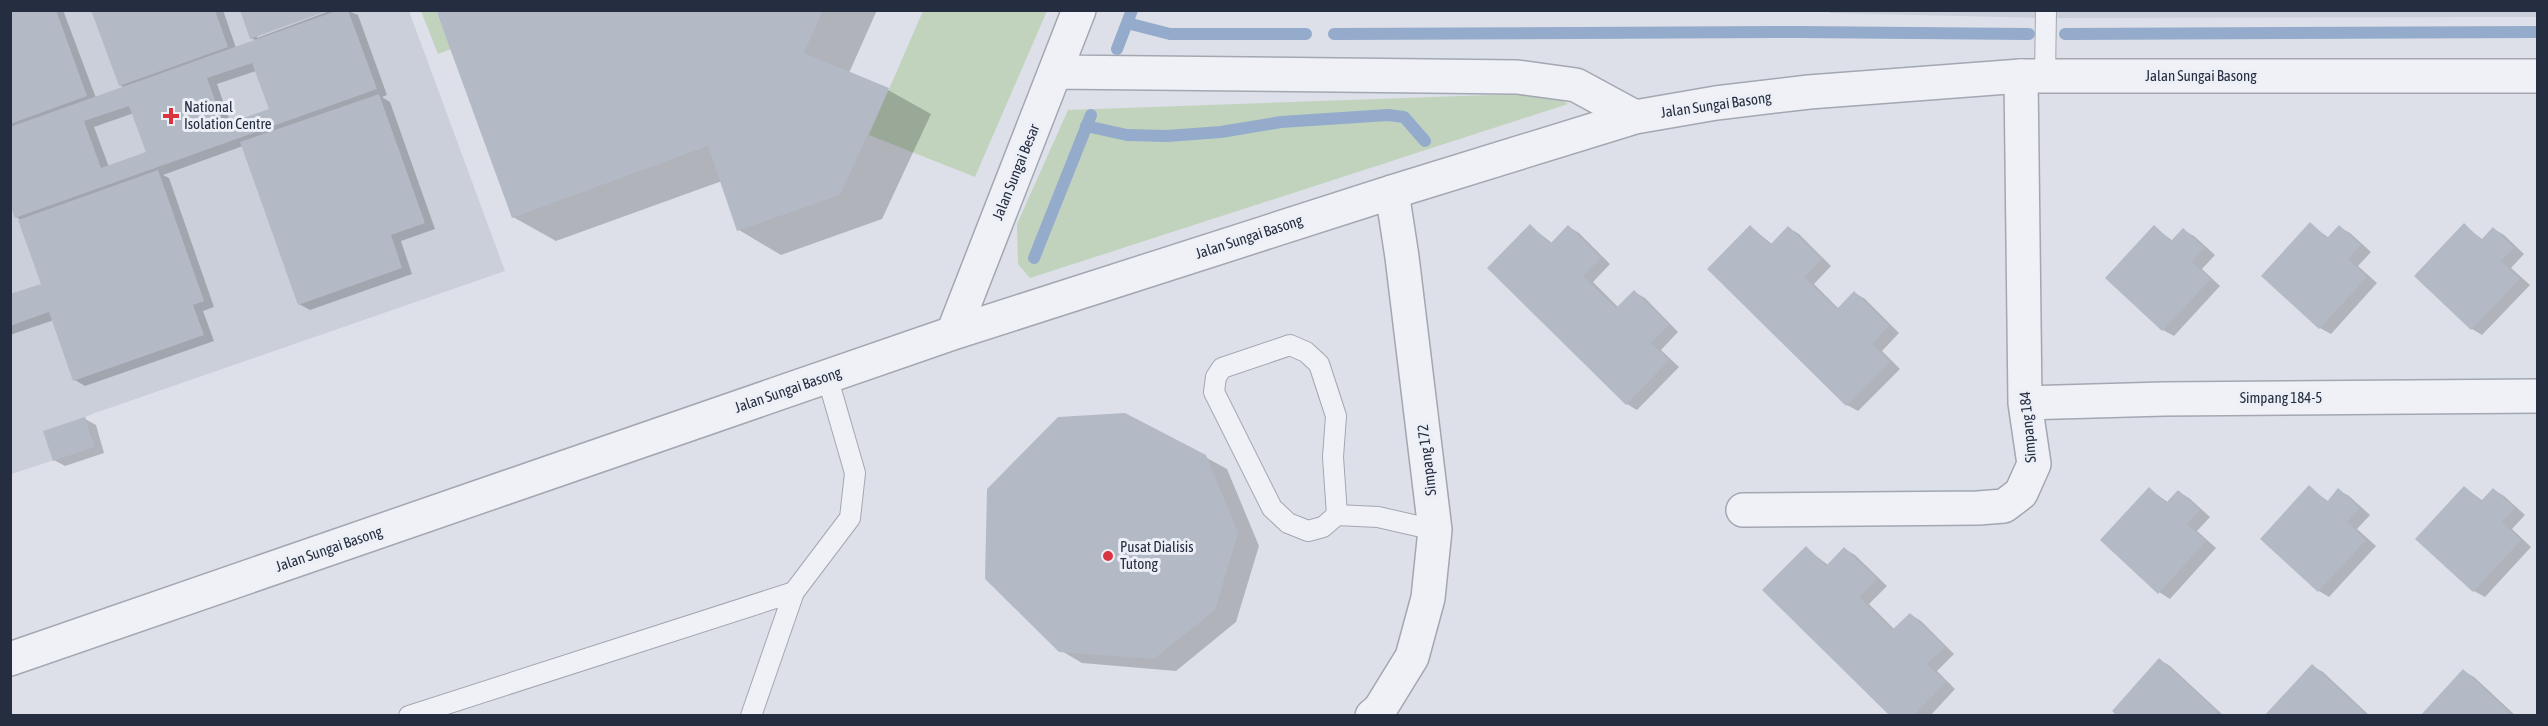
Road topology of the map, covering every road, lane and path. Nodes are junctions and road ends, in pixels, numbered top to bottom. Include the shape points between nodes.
1 (1079, 10) edge
2 (2046, 10) edge
3 (1055, 72) junction
4 (2033, 76) junction
5 (2538, 76) edge
6 (1635, 117) junction
7 (1392, 192) junction
8 (953, 333) junction
9 (827, 376) junction
10 (2538, 396) edge
11 (2025, 403) junction
12 (1743, 510) dead end
13 (1337, 515) junction
14 (1435, 530) junction
15 (794, 592) junction
16 (10, 659) edge
17 (409, 716) edge
18 (751, 716) edge
19 (1372, 716) edge

1 - 3 street, Jalan Sungai Besar
2 - 4 lane
3 - 6 street via 1517,77 1576,85
3 - 8 street, Jalan Sungai Besar
4 - 5 street, Jalan Sungai Basong
4 - 6 street, Jalan Sungai Basong via 1809,92
4 - 11 street, Simpang 184
6 - 7 street, Jalan Sungai Basong
7 - 8 street, Jalan Sungai Basong
7 - 14 street, Simpang 172
8 - 9 street, Jalan Sungai Basong
9 - 15 lane via 855,473 850,518
9 - 16 street, Jalan Sungai Basong
10 - 11 street, Simpang 184-5
11 - 12 street, Simpang 184 via 2034,464 2020,493 2004,506
13 - 13 lane via 1323,527 1308,531 1288,524 1272,508 1214,392 1222,368 1290,345 1306,351 1319,364 1336,416 1333,458
13 - 14 lane via 1378,517
14 - 19 street, Simpang 172 via 1428,598 1412,657
15 - 17 lane
15 - 18 lane

